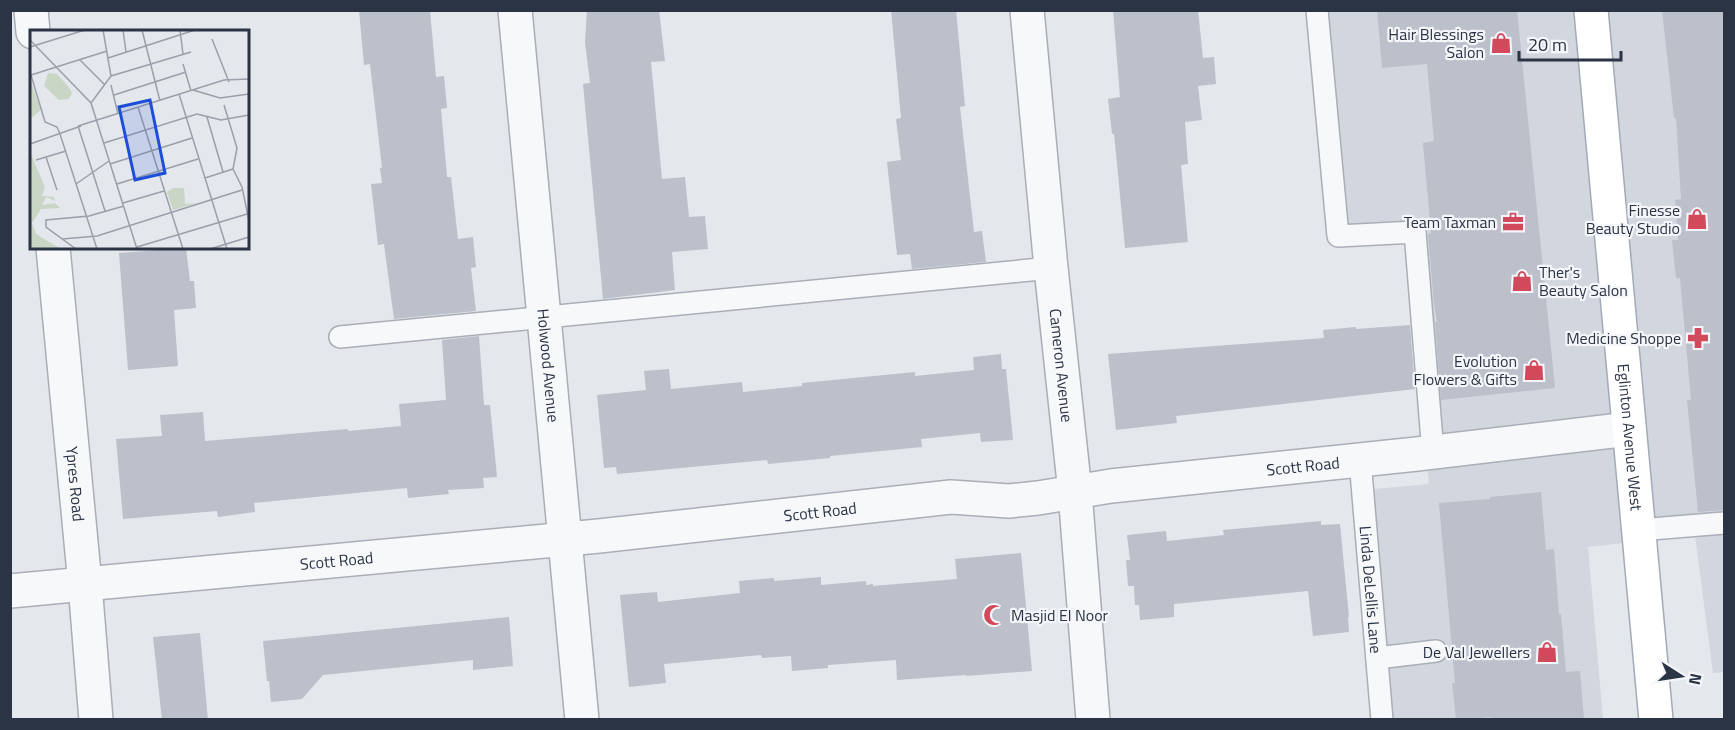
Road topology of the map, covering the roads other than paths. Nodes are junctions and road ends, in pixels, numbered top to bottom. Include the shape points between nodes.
1 (31, 10) edge
2 (515, 10) edge
3 (1027, 10) edge
4 (1317, 10) edge
5 (1591, 10) edge
6 (33, 30) edge
7 (53, 249) edge
8 (1051, 268) junction
9 (545, 317) junction
10 (340, 337) dead end
11 (1629, 429) junction
12 (1433, 453) junction
13 (1360, 460) junction
14 (1076, 492) junction
15 (1725, 523) edge
16 (1639, 530) junction
17 (565, 538) junction
18 (85, 584) junction
19 (10, 591) edge
20 (1436, 651) dead end
21 (1377, 658) junction
22 (96, 720) edge
23 (582, 720) edge
24 (1093, 720) edge
25 (1382, 720) edge
26 (1656, 720) edge

1 - 6 street
2 - 9 street, Holwood Avenue
3 - 8 street, Cameron Avenue
4 - 12 lane via 1338,236 1415,232
5 - 11 main road, Eglinton Avenue West
7 - 18 street, Ypres Road
8 - 9 lane
8 - 14 street, Cameron Avenue
9 - 10 lane
9 - 17 street, Holwood Avenue
11 - 12 street, Scott Road
11 - 16 main road, Eglinton Avenue West
12 - 13 street, Scott Road
13 - 14 street, Scott Road
13 - 21 lane, Linda DeLellis Lane
14 - 17 street, Scott Road via 1008,501 951,497
14 - 24 street, Cameron Avenue
15 - 16 lane
16 - 26 main road, Eglinton Avenue West
17 - 18 street, Scott Road
17 - 23 street, Holwood Avenue
18 - 19 street, Scott Road
18 - 22 street, Ypres Road
20 - 21 lane
21 - 25 lane, Linda DeLellis Lane

